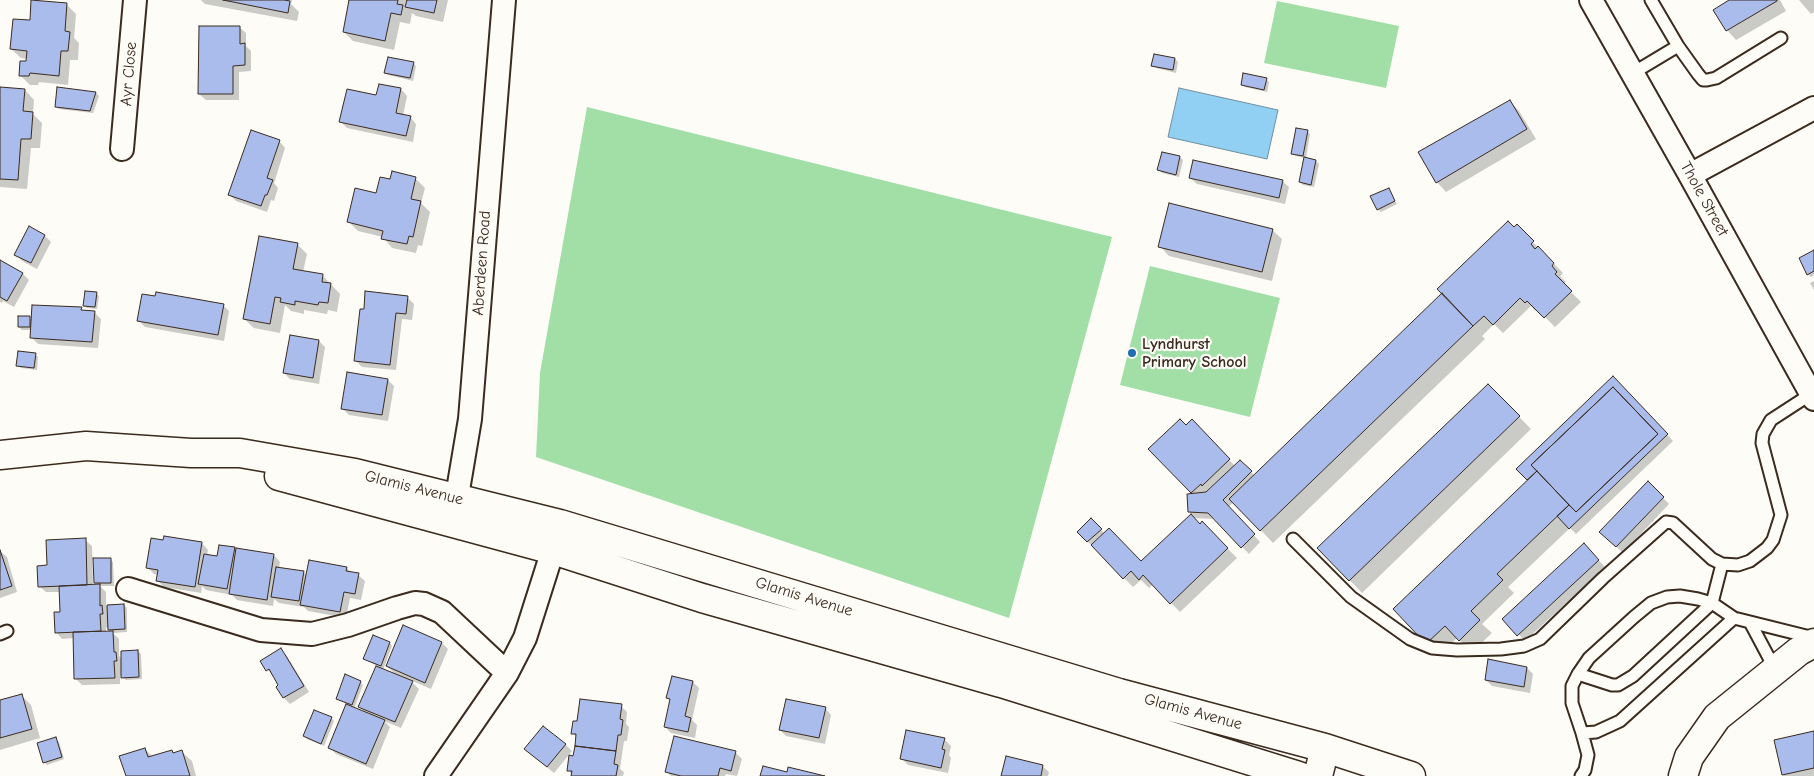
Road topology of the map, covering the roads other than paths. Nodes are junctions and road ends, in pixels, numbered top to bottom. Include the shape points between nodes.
1 (135, 0) edge
2 (504, 0) edge
3 (1591, 0) edge
4 (1651, 0) edge
5 (1781, 38) dead end
6 (1678, 46) junction
7 (1634, 73) junction
8 (1814, 108) edge
9 (122, 148) dead end
10 (1690, 175) junction
11 (1813, 397) edge
12 (0, 455) edge
13 (454, 511) junction
14 (560, 524) junction
15 (1293, 539) dead end
16 (553, 550) junction
17 (1722, 564) junction
18 (128, 589) dead end
19 (1712, 603) junction
20 (1734, 618) junction
21 (1751, 624) junction
22 (1814, 638) edge
23 (1814, 644) edge
24 (1776, 671) junction
25 (507, 673) junction
26 (1578, 674) junction
27 (1114, 705) junction
28 (1234, 722) junction
29 (1582, 733) junction
30 (1325, 748) junction
31 (1225, 752) junction
32 (436, 776) edge
33 (1300, 776) edge
34 (1318, 776) edge
35 (1411, 776) edge
36 (1581, 776) edge
37 (1684, 776) edge

1 - 9 street, Ayr Close
2 - 13 street, Aberdeen Road via 470,419
3 - 7 street, Thole Street
4 - 6 lane
5 - 6 lane via 1716,78 1707,80 1703,80
6 - 7 lane
7 - 10 street, Thole Street
8 - 10 street
10 - 11 street, Thole Street
11 - 17 lane via 1771,420 1763,434 1762,443 1781,515 1773,540 1750,561 1738,565
12 - 13 main road, Glamis Avenue via 86,446 240,453 346,471
13 - 14 main road, Glamis Avenue
13 - 16 main road, Glamis Avenue
14 - 16 street
14 - 27 main road, Glamis Avenue
15 - 17 lane via 1350,597 1410,639 1432,648 1457,650 1524,646 1540,639 1666,522
16 - 25 street via 524,638
16 - 27 main road, Glamis Avenue via 702,598 992,681
17 - 19 lane
18 - 25 street via 261,630 312,634 397,608 424,604 442,612
19 - 20 lane
19 - 26 lane via 1680,596 1651,603 1589,658
19 - 26 lane via 1624,682 1612,685
20 - 21 lane
20 - 29 lane via 1620,721 1596,732
21 - 22 lane
21 - 24 lane
23 - 24 main road via 1799,651
24 - 37 main road via 1718,717 1689,758
25 - 32 street
26 - 29 lane via 1572,686 1572,703
27 - 28 main road, Glamis Avenue
27 - 31 main road, Glamis Avenue
28 - 30 main road, Glamis Avenue
28 - 31 main road
29 - 36 lane via 1588,755
30 - 34 main road
30 - 35 main road, Glamis Avenue
31 - 33 main road, Glamis Avenue

